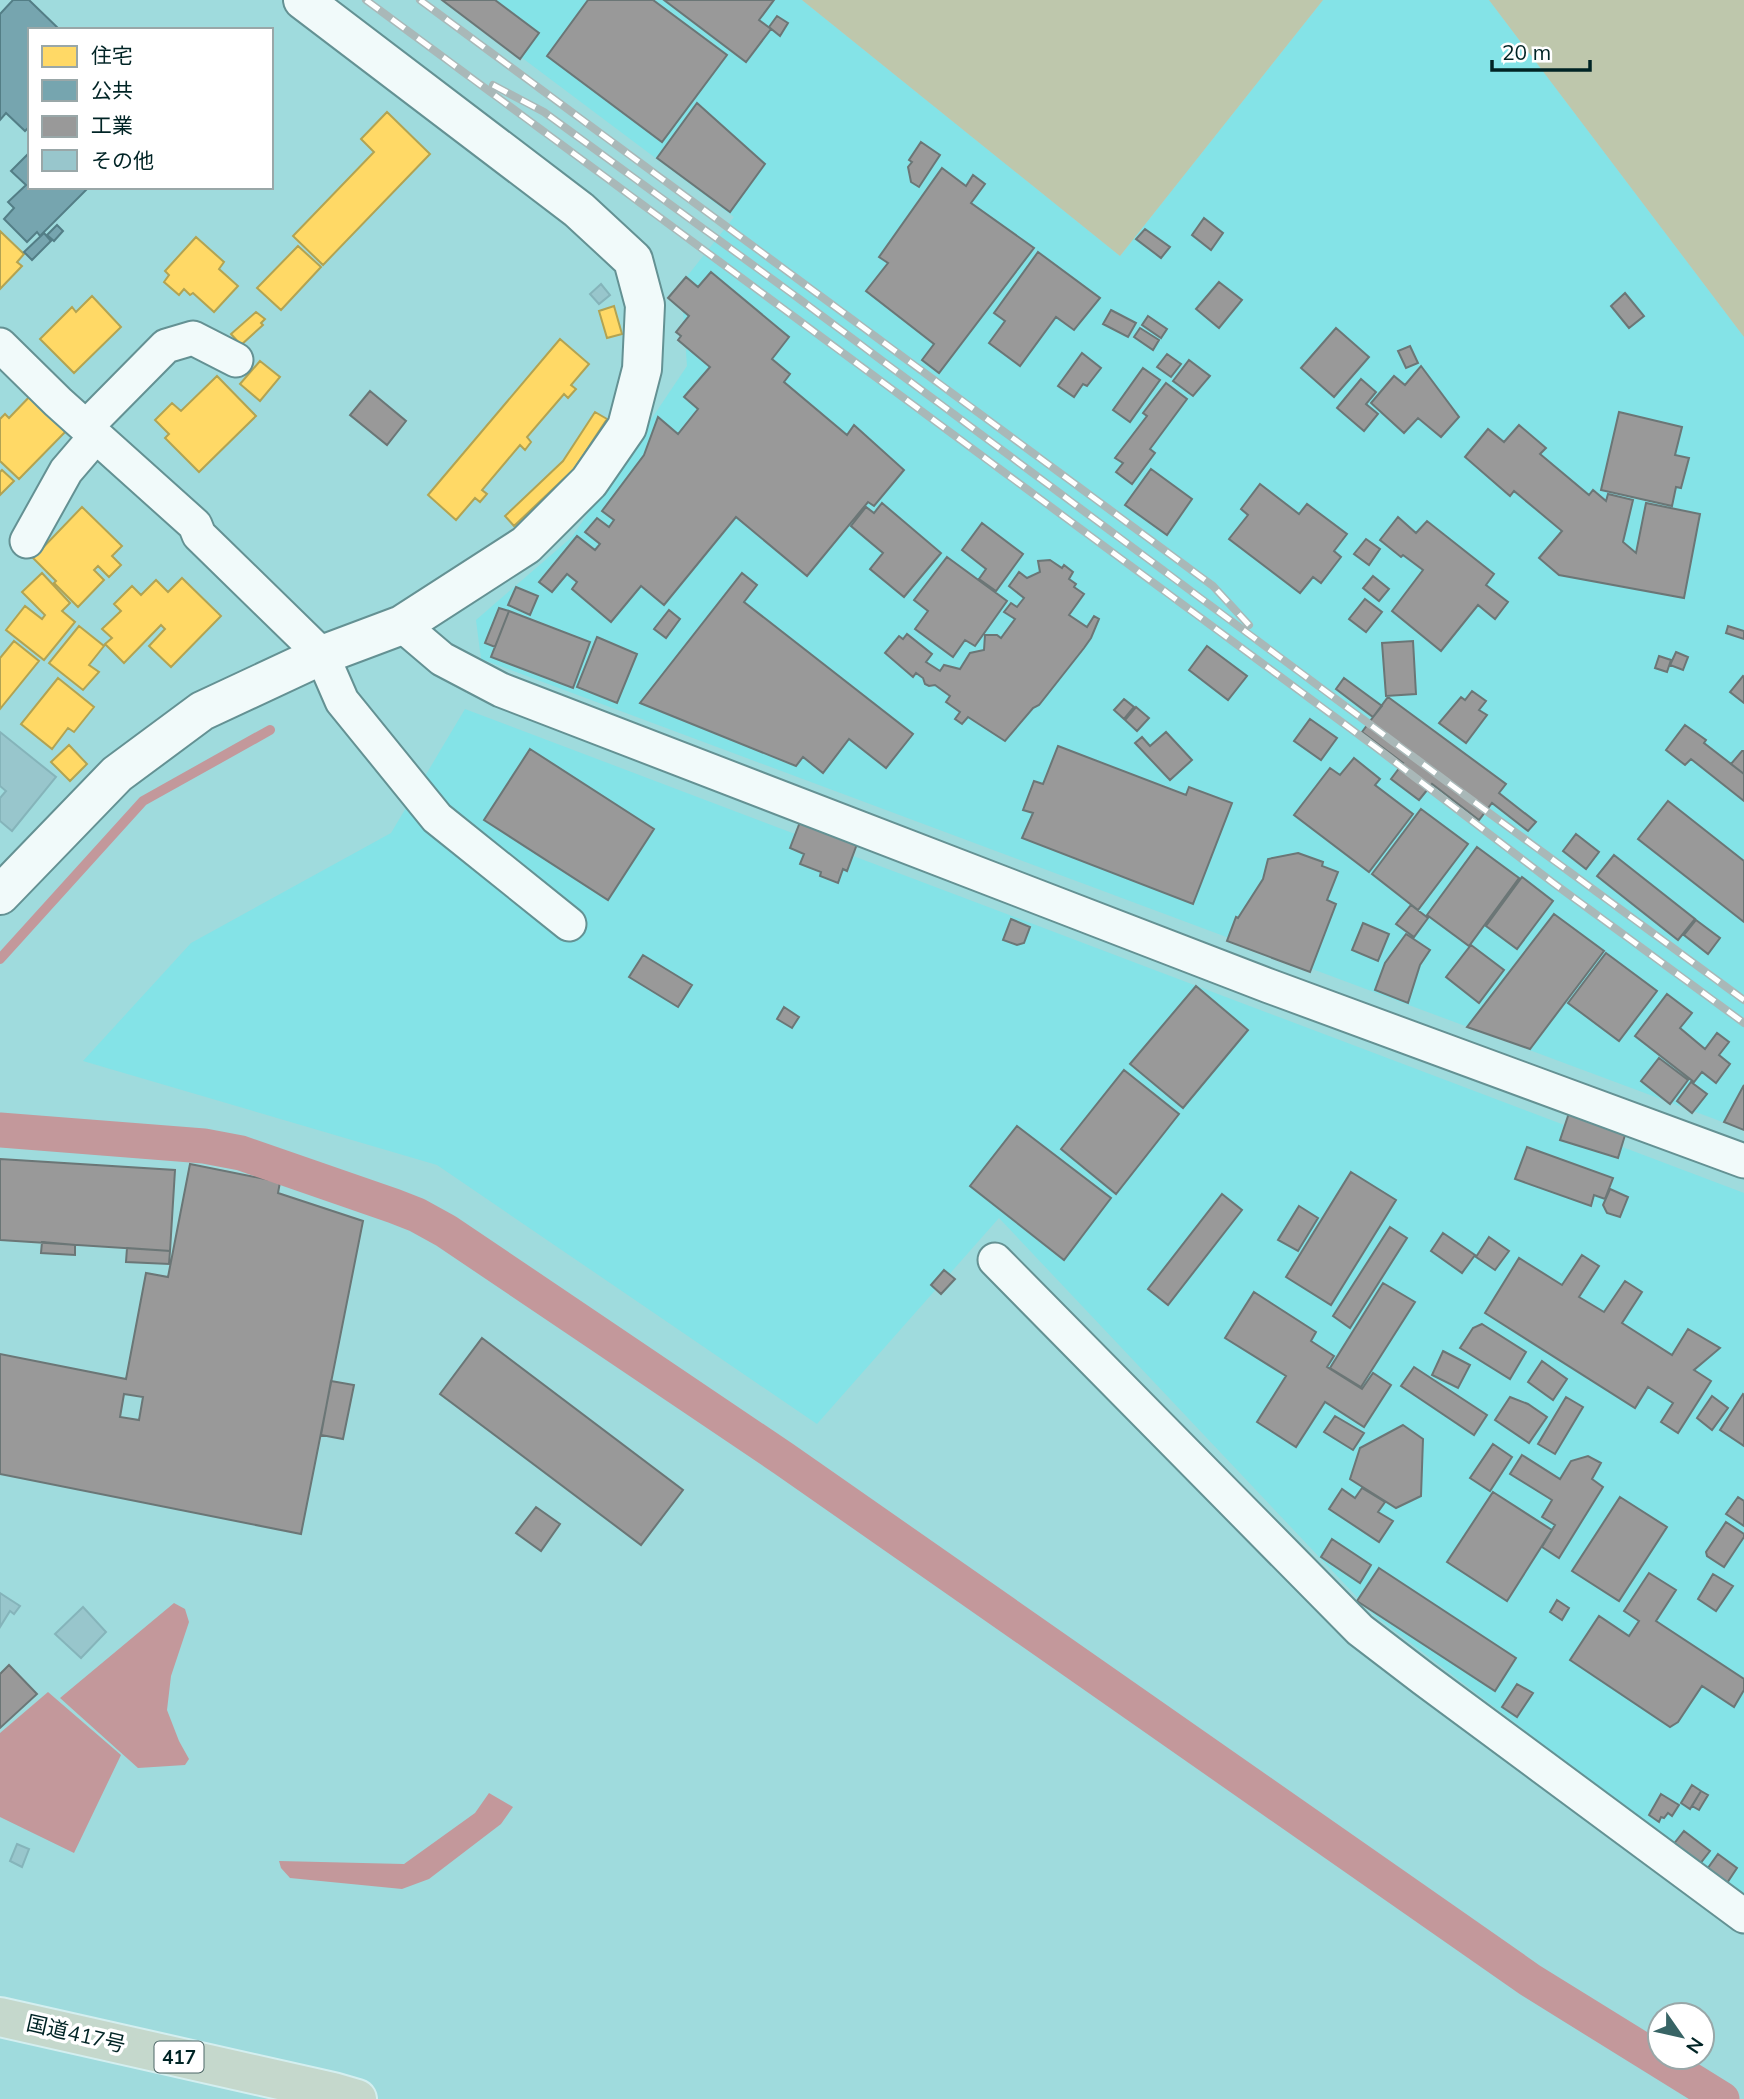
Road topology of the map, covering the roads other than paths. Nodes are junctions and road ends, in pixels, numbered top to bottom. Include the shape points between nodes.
1 (303, 0) edge
2 (0, 345) edge
3 (236, 360) dead end
4 (91, 432) junction
5 (27, 541) dead end
6 (402, 625) junction
7 (322, 655) junction
8 (0, 895) edge
9 (569, 924) dead end
10 (1744, 1161) edge
11 (995, 1260) dead end
12 (1744, 1916) edge
13 (0, 2017) edge
14 (357, 2099) edge

1 - 6 street via 579,210 633,260 645,305 642,369 627,427 589,482 526,545
2 - 4 street
3 - 4 street via 193,338 166,346
4 - 5 street
4 - 7 street via 195,525 199,535
6 - 7 street
6 - 10 street via 442,659 500,690 1269,986
7 - 8 street via 202,711 117,774
7 - 9 street via 342,701 437,818
11 - 12 street via 1360,1630
13 - 14 highway, 国道417号 / 417

